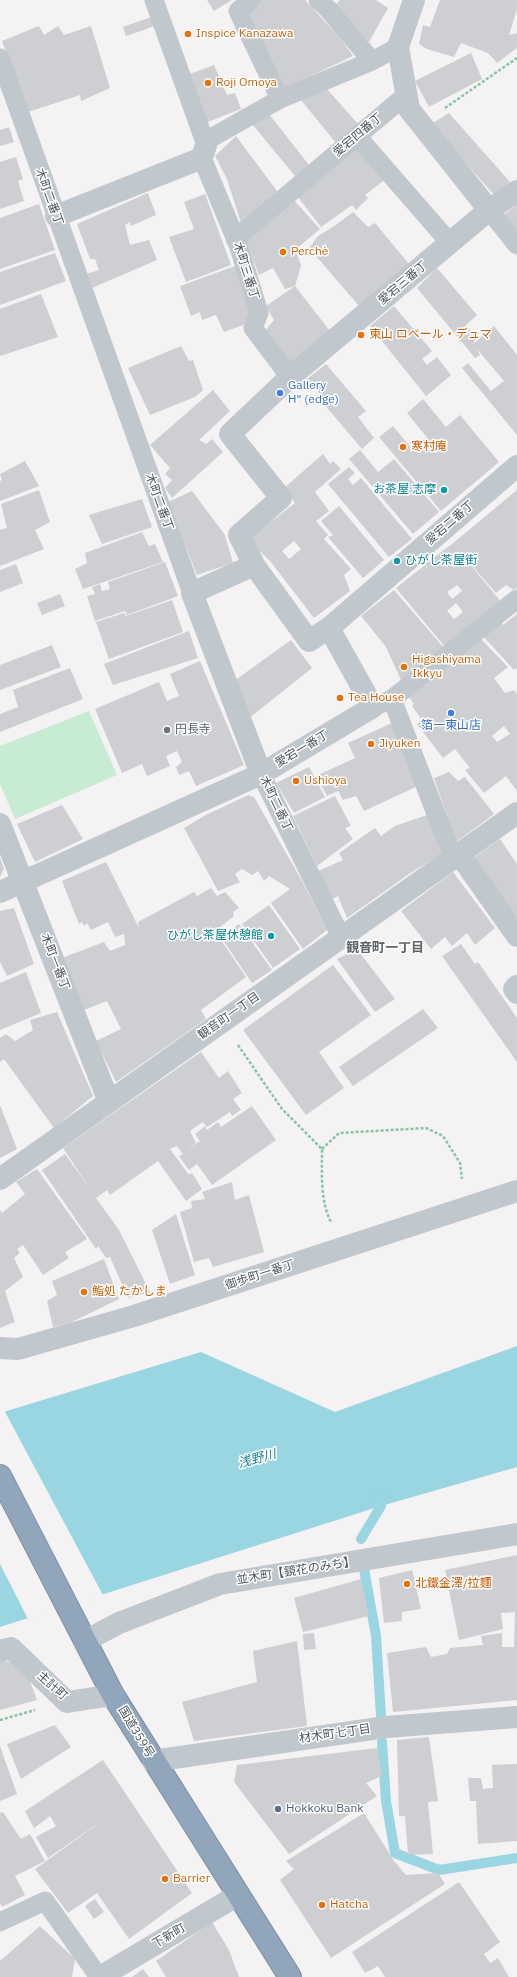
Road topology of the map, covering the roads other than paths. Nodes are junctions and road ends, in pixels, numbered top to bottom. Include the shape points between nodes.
1 (154, 0) edge
2 (252, 0) edge
3 (318, 0) edge
4 (414, 0) edge
5 (398, 47) junction
6 (0, 58) edge
7 (372, 60) junction
8 (406, 95) junction
9 (280, 99) junction
10 (357, 136) junction
11 (204, 152) junction
12 (517, 191) edge
13 (489, 210) junction
14 (56, 216) junction
15 (235, 239) junction
16 (450, 243) junction
17 (517, 245) edge
18 (290, 377) junction
19 (517, 466) edge
20 (254, 565) junction
21 (192, 593) junction
22 (517, 599) edge
23 (329, 628) junction
24 (382, 703) junction
25 (261, 774) junction
26 (517, 813) edge
27 (0, 824) edge
28 (456, 856) junction
29 (24, 882) junction
30 (0, 892) edge
31 (517, 936) edge
32 (341, 937) junction
33 (517, 986) edge
34 (517, 993) edge
35 (109, 1102) junction
36 (0, 1179) edge
37 (517, 1191) edge
38 (0, 1348) edge
39 (0, 1476) edge
40 (517, 1534) edge
41 (84, 1641) junction
42 (0, 1650) edge
43 (113, 1695) junction
44 (517, 1717) edge
45 (153, 1761) junction
46 (238, 1895) junction
47 (0, 1922) edge
48 (99, 1977) edge
49 (290, 1977) edge

1 - 11 lane, 木町三番丁
2 - 9 lane via 238,11
3 - 7 lane
4 - 5 street
5 - 7 lane
5 - 8 street
6 - 14 lane, 木町二番丁
7 - 9 lane
8 - 10 lane, 愛宕四番丁
8 - 13 street via 409,109
9 - 11 lane via 211,138
10 - 15 lane, 愛宕四番丁
10 - 16 lane
11 - 14 street
11 - 15 lane, 木町三番丁
12 - 13 street, 愛宕三番丁
13 - 16 street, 愛宕三番丁
13 - 17 lane
14 - 21 lane, 木町二番丁
15 - 18 lane, 木町三番丁 via 260,314 253,328
16 - 18 street, 愛宕三番丁
18 - 20 street, 愛宕三番丁 via 230,434 280,498 239,535
19 - 23 street, 愛宕二番丁
20 - 21 street
20 - 23 street, 愛宕二番丁 via 309,641
21 - 25 street, 木町二番丁
22 - 24 lane, 愛宕一番丁
23 - 24 street
24 - 25 street, 愛宕一番丁
24 - 28 lane
25 - 29 street, 愛宕一番丁
25 - 32 lane, 木町二番丁
26 - 28 street, 観音町一丁目
27 - 29 street, 木町一番丁
28 - 31 street
28 - 32 street, 観音町一丁目
29 - 30 street, 愛宕一番丁
29 - 35 street, 木町一番丁
32 - 35 street, 観音町一丁目
33 - 34 street via 514,989
35 - 36 street, 観音町一丁目
37 - 38 street, 御歩町一番丁 via 134,1316 18,1349
39 - 41 highway, 国道359号
40 - 41 street, 並木町【鏡花のみち】 via 220,1584 120,1623
41 - 43 highway, 国道359号
42 - 43 street, 主計町 via 11,1648 66,1702
43 - 45 highway, 国道359号
44 - 45 street, 材木町七丁目 via 386,1727
45 - 46 highway, 国道359号
46 - 48 street, 下新町
46 - 49 highway, 国道359号
47 - 48 lane via 45,1901

